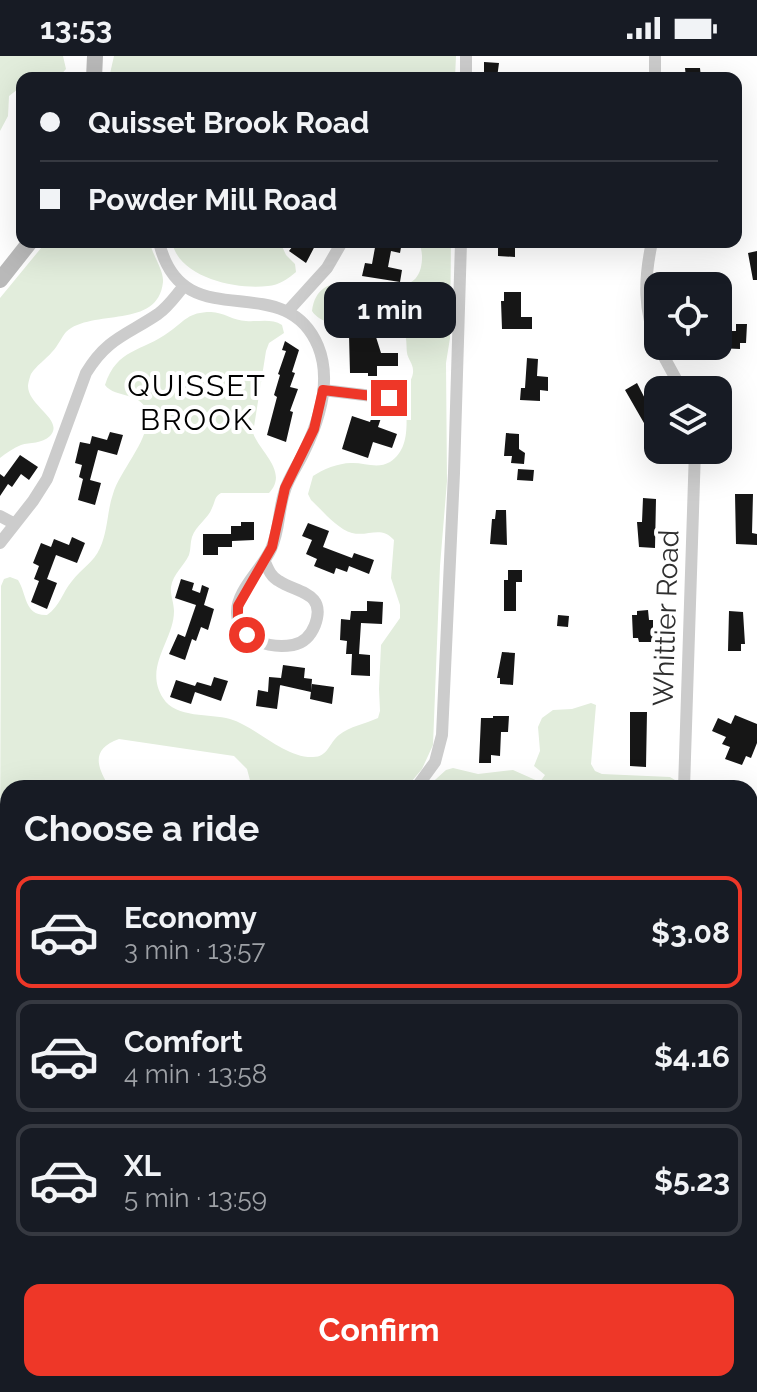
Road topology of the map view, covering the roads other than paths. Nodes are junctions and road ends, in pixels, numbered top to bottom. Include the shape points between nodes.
1 (25, 248) edge
2 (161, 248) edge
3 (339, 248) edge
4 (461, 248) edge
5 (651, 248) edge
6 (648, 272) edge
7 (0, 280) edge
8 (184, 286) junction
9 (288, 311) junction
10 (323, 390) junction
11 (389, 398) dead end
12 (695, 464) edge
13 (0, 516) edge
14 (15, 524) junction
15 (0, 543) edge
16 (265, 562) junction
17 (422, 780) edge
18 (684, 780) edge

1 - 7 main road
2 - 8 street
3 - 9 street
4 - 17 street via 442,735 435,762
5 - 6 street
8 - 9 street via 213,300 266,303
8 - 14 street via 161,312 120,335 94,360 47,479
9 - 10 street via 318,346
10 - 11 street
10 - 16 street via 314,429 285,488 277,533
12 - 18 street, Whittier Road
13 - 14 street
14 - 15 street
16 - 16 street via 276,579 315,602 316,623 299,643 262,642 240,627 238,606

